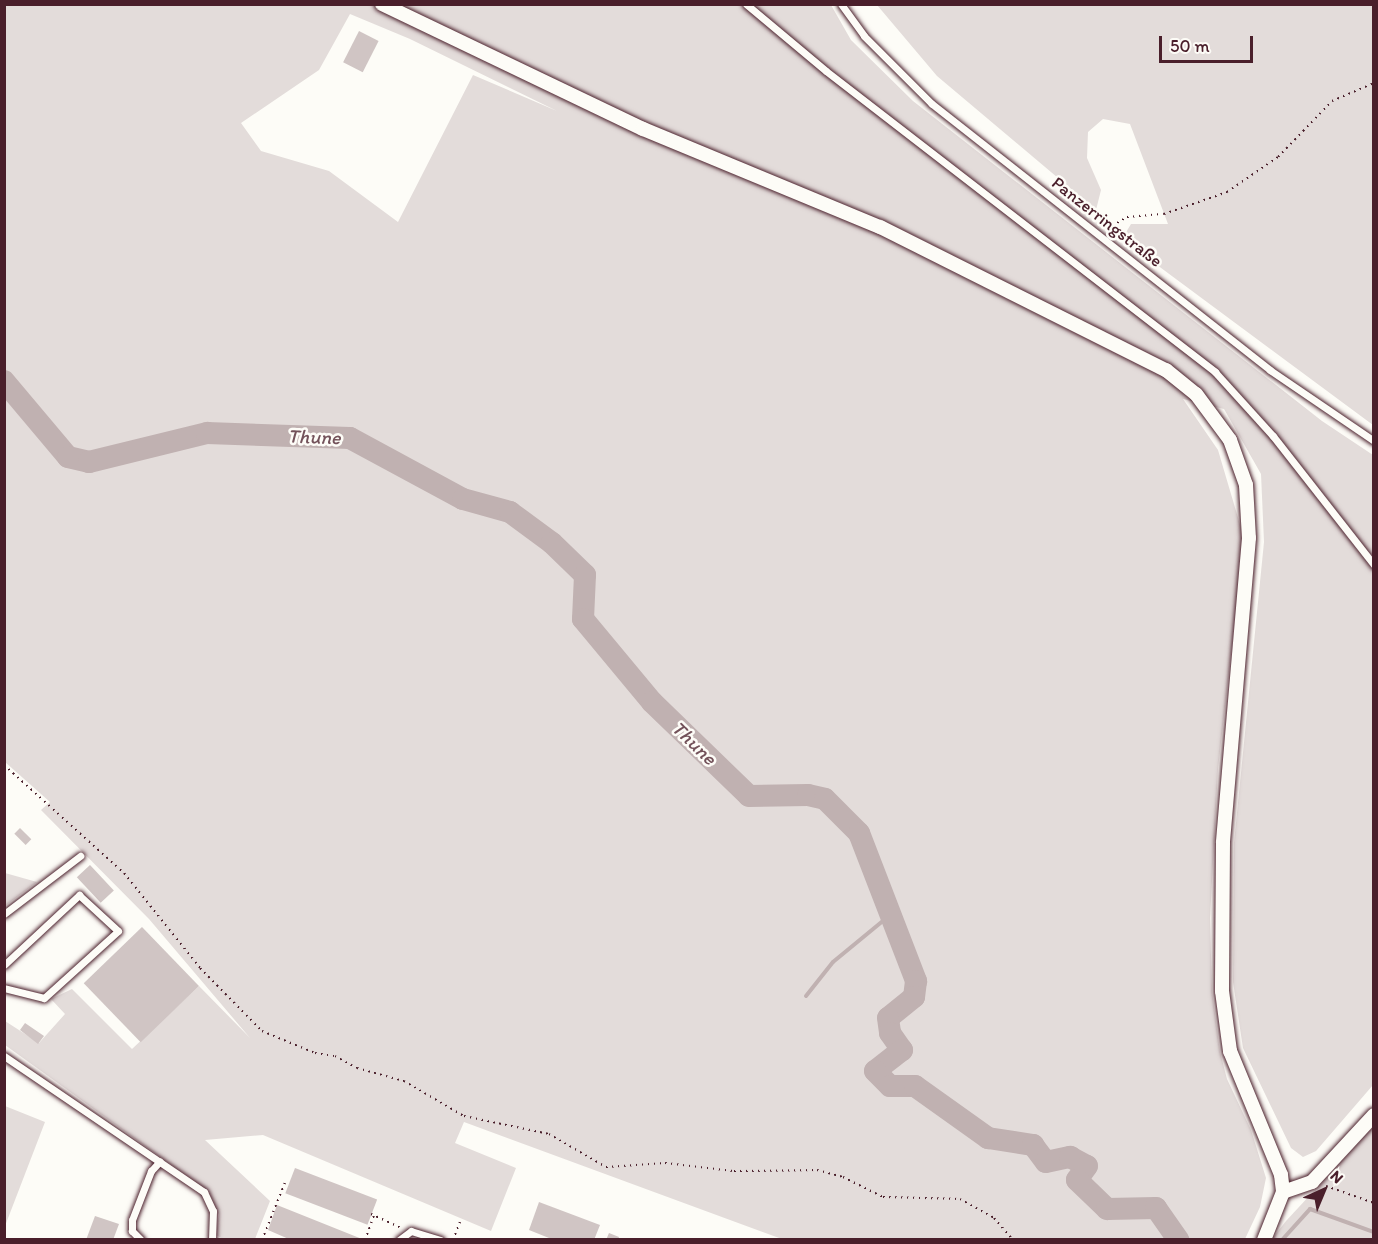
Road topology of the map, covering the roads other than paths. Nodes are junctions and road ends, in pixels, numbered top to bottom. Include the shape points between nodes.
1 (382, 4) edge
2 (746, 4) edge
3 (842, 4) edge
4 (1374, 441) edge
5 (1374, 565) edge
6 (80, 856) dead end
7 (4, 914) edge
8 (4, 965) edge
9 (4, 988) edge
10 (4, 1056) edge
11 (1374, 1115) edge
12 (160, 1161) junction
13 (1282, 1192) junction
14 (402, 1237) edge
15 (141, 1239) edge
16 (212, 1239) edge
17 (441, 1239) edge
18 (1264, 1239) edge

1 - 13 street via 664,138 880,227 1166,370 1196,394 1230,440 1246,485 1249,538 1223,843 1222,991 1230,1051 1275,1155
2 - 5 lane via 845,86 1215,372 1273,436
3 - 4 lane, Panzerringstraße via 864,36 923,97 1270,370
6 - 7 lane
8 - 9 lane via 79,895 118,931 44,998
10 - 12 lane
11 - 13 street via 1312,1182
12 - 15 lane via 151,1172 132,1220 132,1231
12 - 16 lane via 204,1192 213,1211
13 - 18 street
14 - 17 lane via 421,1231

